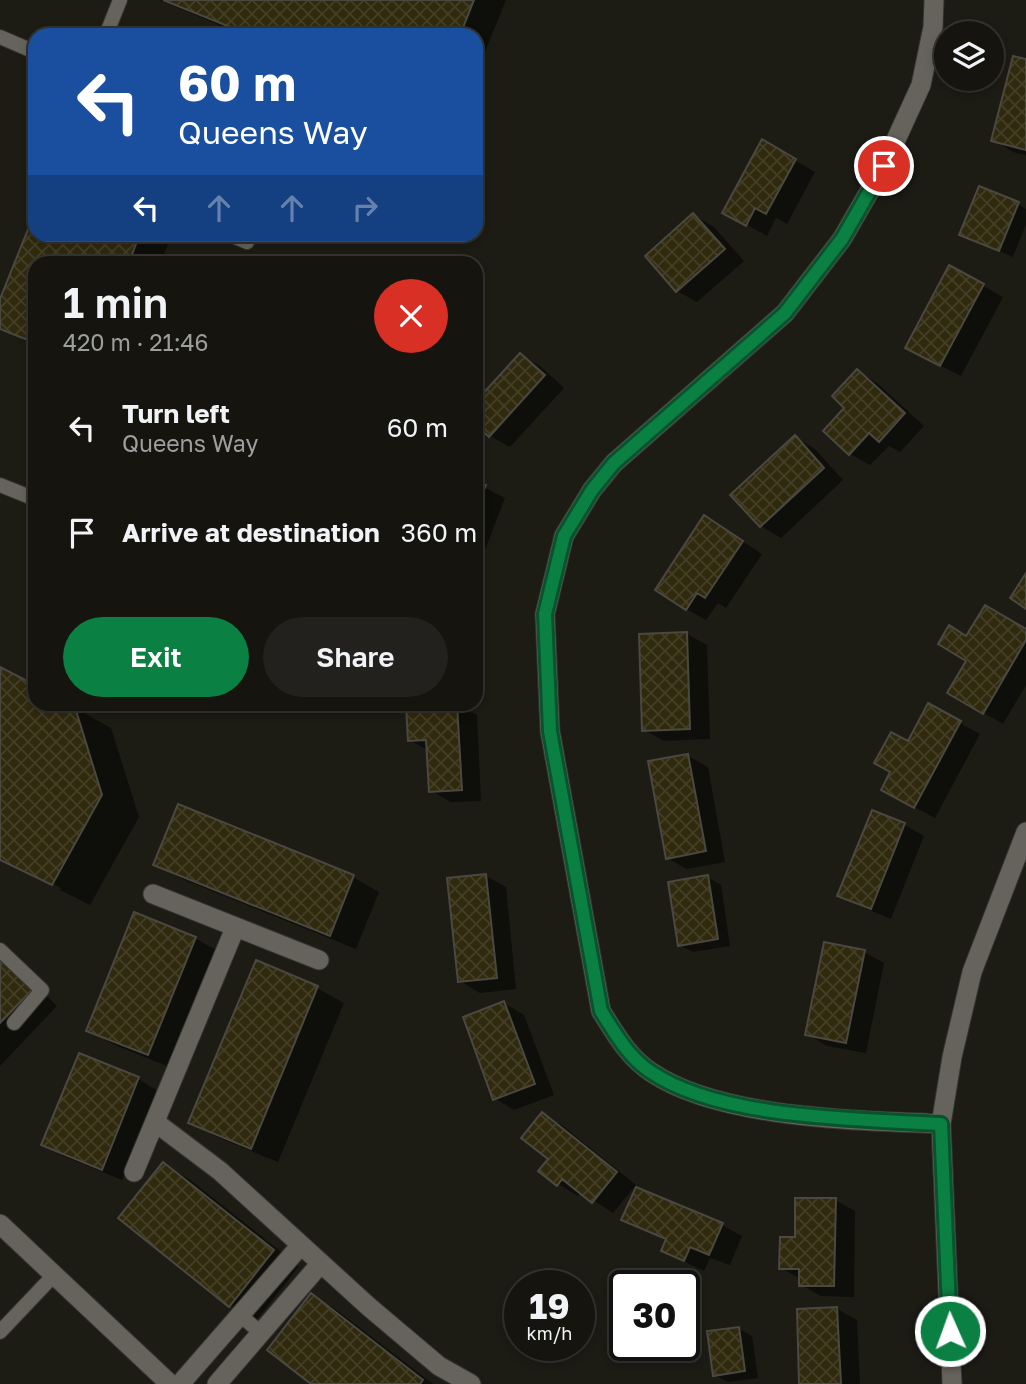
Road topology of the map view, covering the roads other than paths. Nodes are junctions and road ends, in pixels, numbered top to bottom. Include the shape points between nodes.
1 (120, 0) edge
2 (934, 0) edge
3 (109, 28) edge
4 (0, 37) edge
5 (28, 49) edge
6 (0, 485) edge
7 (28, 496) edge
8 (1026, 832) edge
9 (153, 894) dead end
10 (235, 928) junction
11 (0, 950) edge
12 (319, 960) dead end
13 (14, 1023) dead end
14 (155, 1122) junction
15 (941, 1124) junction
16 (134, 1172) dead end
17 (0, 1224) edge
18 (301, 1245) junction
19 (321, 1263) junction
20 (54, 1275) junction
21 (240, 1315) junction
22 (0, 1332) edge
23 (261, 1333) junction
24 (170, 1384) edge
25 (180, 1384) edge
26 (217, 1384) edge
27 (471, 1384) edge
28 (952, 1384) edge

1 - 3 lane
2 - 15 street via 921,85 884,166 842,239 785,313 614,463 592,490 564,536 545,614 550,731 598,998 624,1047 649,1072 685,1090 744,1106 831,1118
4 - 5 lane
6 - 7 lane
8 - 15 street via 972,972
9 - 10 street
10 - 12 street
10 - 14 street
11 - 13 lane via 42,989
14 - 16 street
14 - 18 street via 220,1171
15 - 28 street
17 - 20 street
18 - 19 street
18 - 21 street
19 - 23 street
19 - 27 street via 439,1366
20 - 22 lane
20 - 24 street
21 - 23 lane
21 - 25 street
23 - 26 street

